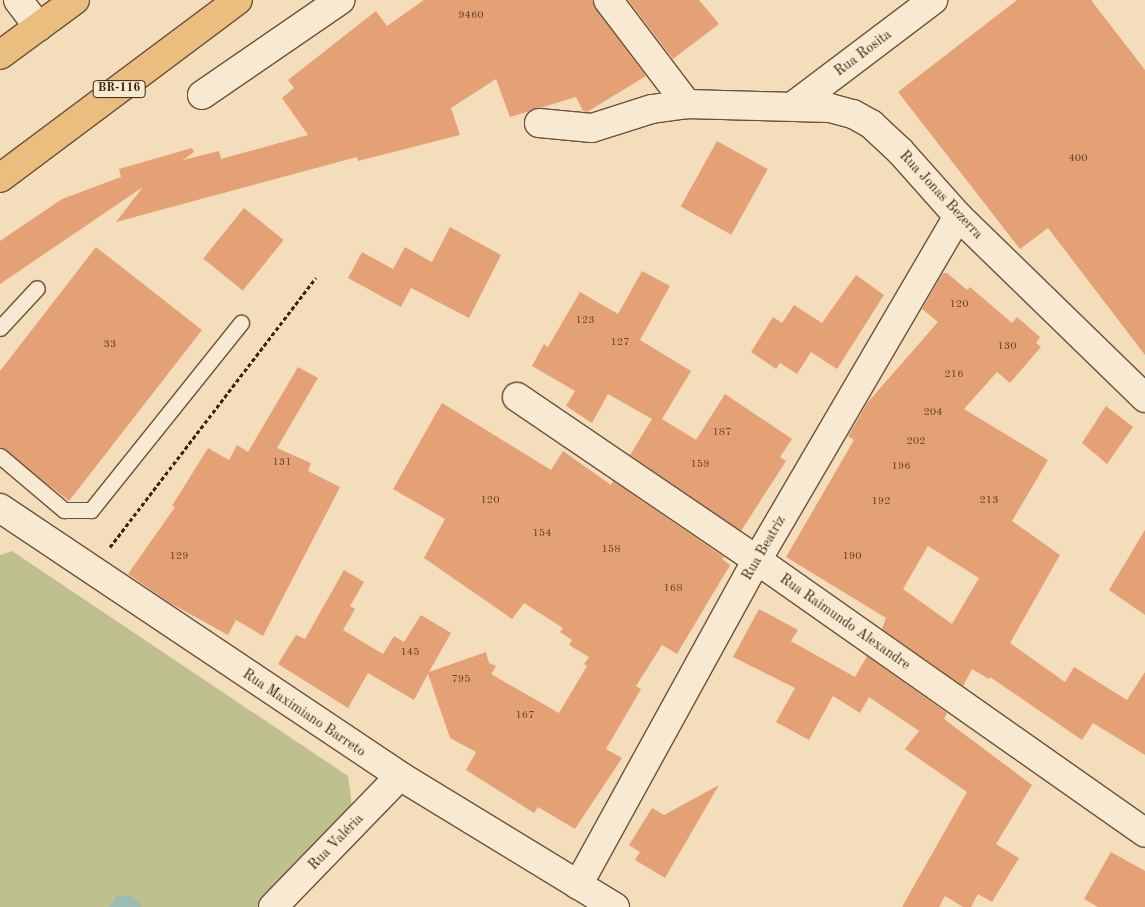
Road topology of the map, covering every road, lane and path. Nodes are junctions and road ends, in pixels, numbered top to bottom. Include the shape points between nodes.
1 (18, 0) edge
2 (75, 0) edge
3 (238, 0) edge
4 (340, 0) edge
5 (608, 0) edge
6 (933, 0) edge
7 (38, 27) junction
8 (0, 56) edge
9 (202, 95) dead end
10 (687, 104) junction
11 (793, 106) junction
12 (539, 123) dead end
13 (0, 178) edge
14 (958, 216) junction
15 (316, 278) dead end
16 (37, 288) dead end
17 (241, 322) dead end
18 (0, 328) edge
19 (516, 397) dead end
20 (1145, 398) edge
21 (0, 456) edge
22 (0, 508) edge
23 (757, 560) junction
24 (92, 571) junction
25 (400, 776) junction
26 (1145, 833) edge
27 (578, 885) junction
28 (273, 907) edge
29 (615, 907) edge

1 - 7 street
2 - 7 highway
3 - 13 highway, BR-116
4 - 9 street
5 - 10 street
6 - 11 street, Rua Rosita
7 - 8 highway
10 - 11 street, Rua Jonas Bezerra
10 - 12 street, Rua Jonas Bezerra via 652,110 592,128
11 - 14 street, Rua Jonas Bezerra via 830,108 871,124 900,150
14 - 20 street, Rua Jonas Bezerra
14 - 23 street, Rua Beatriz
15 - 24 path
16 - 18 lane
17 - 21 lane via 91,510 64,510
19 - 23 street, Rua Raimundo Alexandre
22 - 24 street, Rua Maximiano Barreto
23 - 26 street, Rua Raimundo Alexandre
23 - 27 street, Rua Beatriz
24 - 25 street, Rua Maximiano Barreto
25 - 27 street, Rua Maximiano Barreto
25 - 28 street, Rua Valéria
27 - 29 street, Rua Maximiano Barreto

